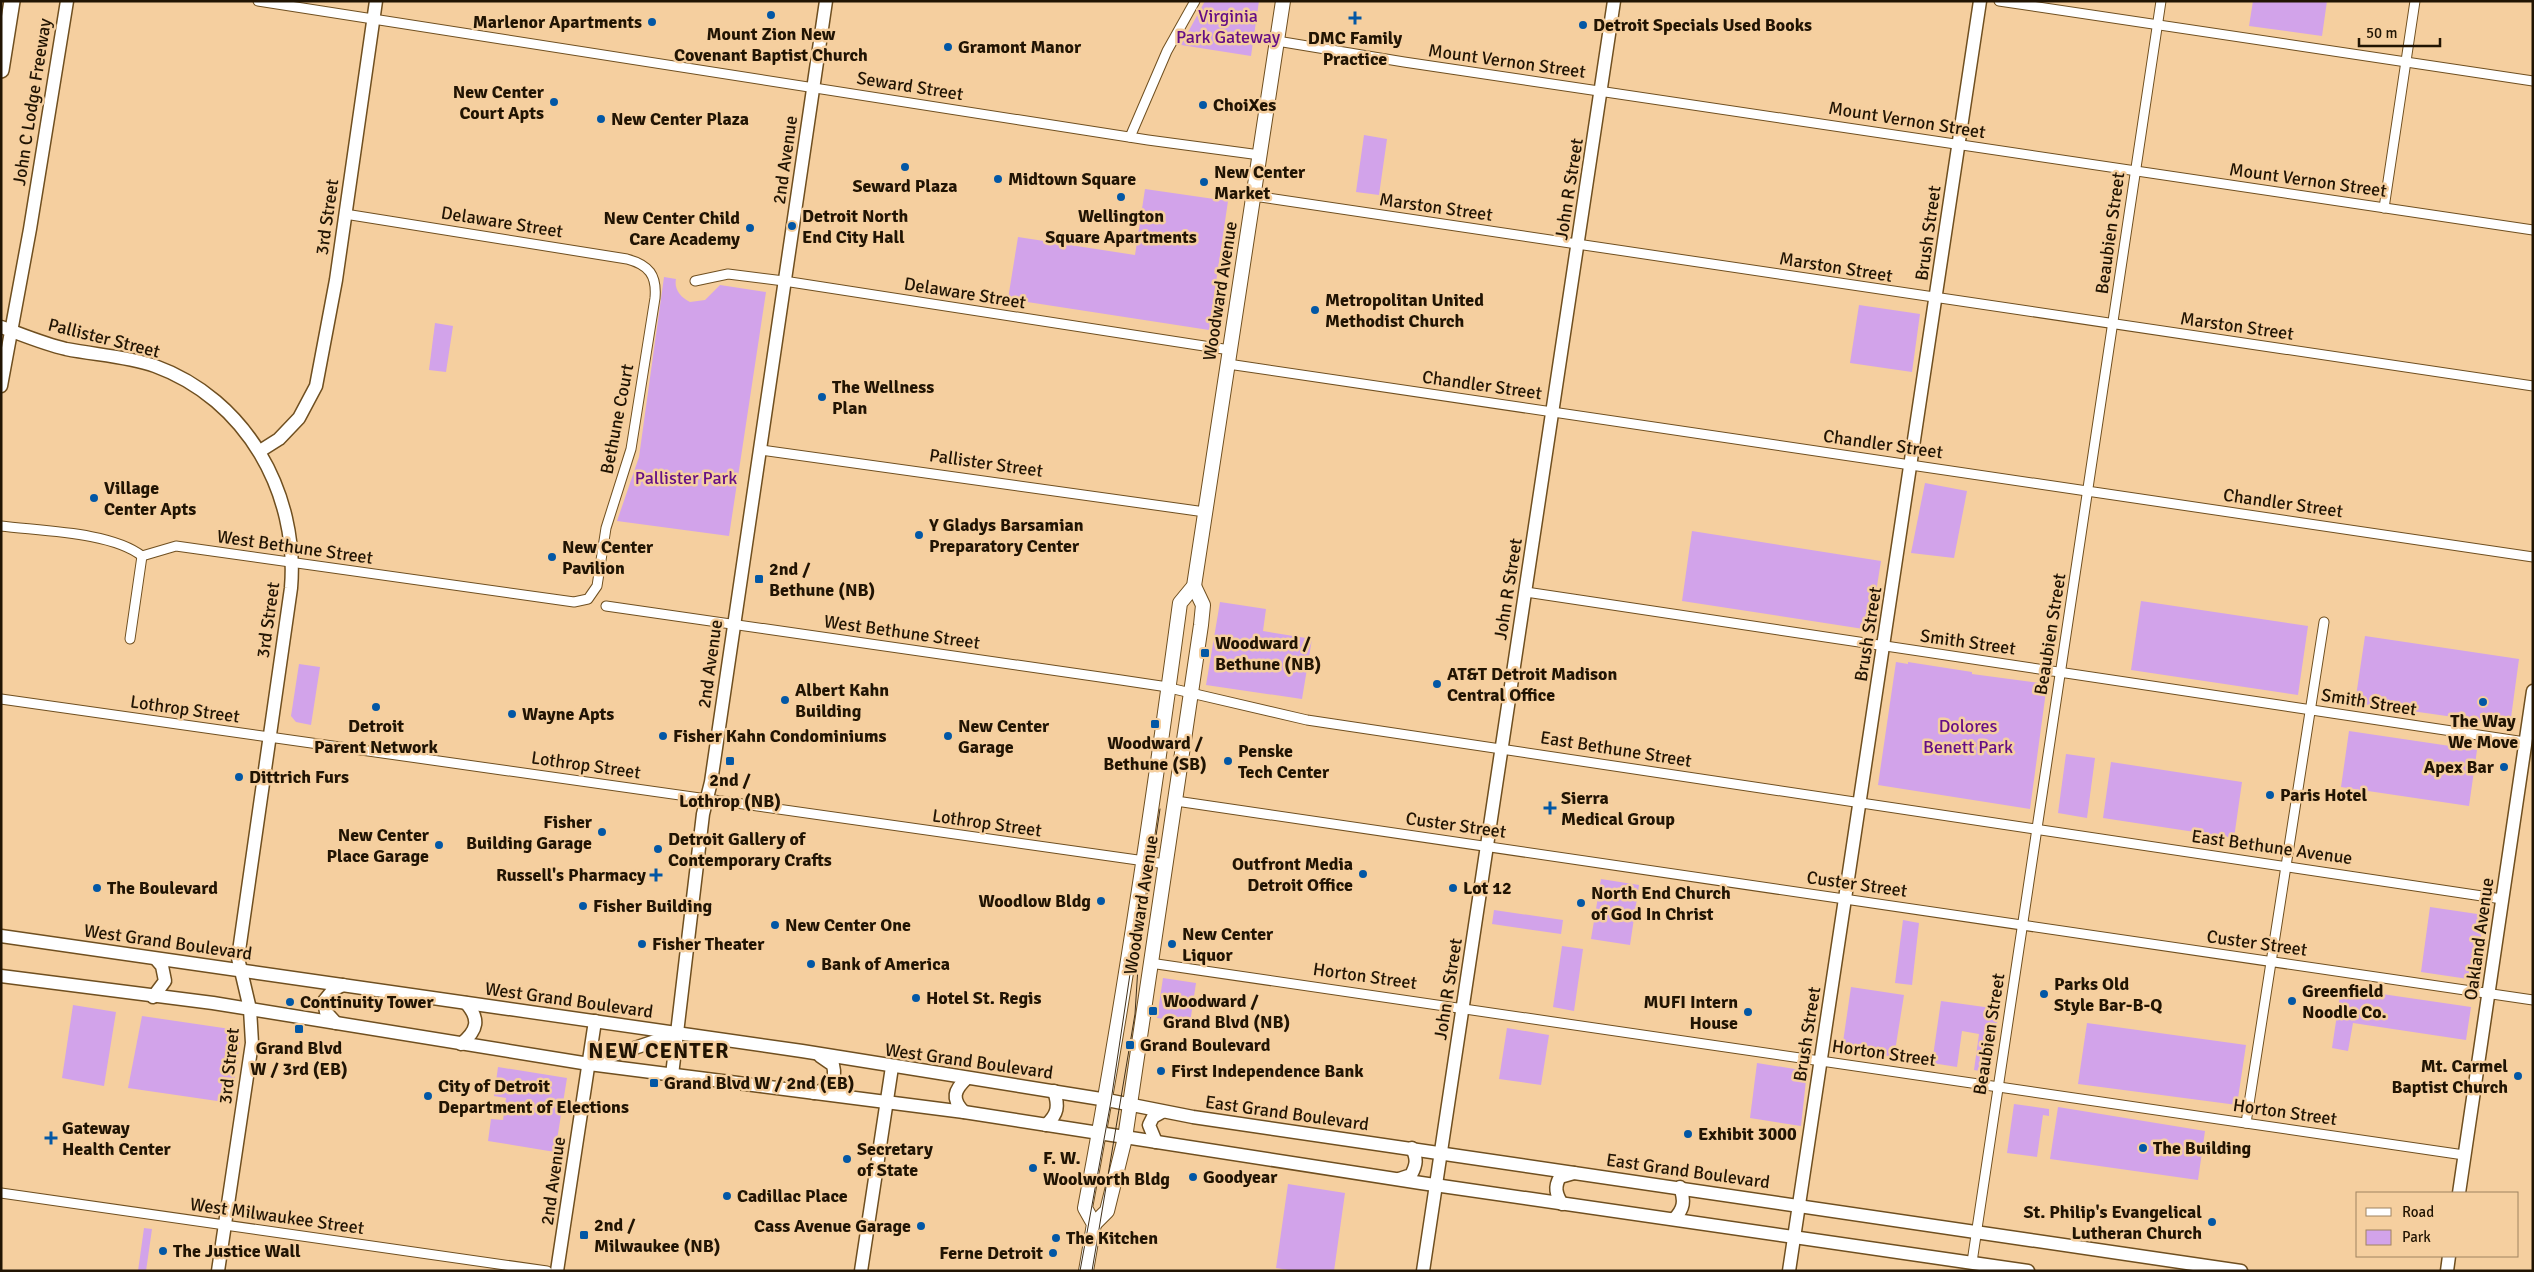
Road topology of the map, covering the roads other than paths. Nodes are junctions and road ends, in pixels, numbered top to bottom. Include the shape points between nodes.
1 (12, 1) edge
2 (67, 1) edge
3 (258, 1) edge
4 (376, 1) edge
5 (826, 1) edge
6 (1195, 1) edge
7 (1283, 1) edge
8 (1614, 1) edge
9 (1980, 1) edge
10 (1999, 1) edge
11 (2162, 1) edge
12 (2415, 1) edge
13 (373, 19) junction
14 (2158, 25) junction
15 (1277, 41) junction
16 (2406, 62) junction
17 (1, 70) edge
18 (2533, 81) edge
19 (813, 88) junction
20 (1601, 91) junction
21 (1130, 137) junction
22 (1959, 144) junction
23 (1260, 156) junction
24 (2137, 171) junction
25 (1254, 196) junction
26 (2384, 208) junction
27 (345, 214) junction
28 (2533, 230) edge
29 (1578, 244) junction
30 (650, 271) joint
31 (695, 281) dead end
32 (784, 281) junction
33 (1936, 298) junction
34 (2114, 324) junction
35 (6, 329) edge
36 (1229, 357) junction
37 (1, 386) edge
38 (2533, 386) edge
39 (1553, 412) junction
40 (761, 450) junction
41 (260, 452) junction
42 (1911, 465) junction
43 (2089, 491) junction
44 (1205, 512) junction
45 (1, 526) edge
46 (142, 556) junction
47 (2533, 556) edge
48 (293, 563) junction
49 (1194, 586) junction
50 (1526, 592) junction
51 (588, 599) joint
52 (606, 606) dead end
53 (2324, 622) dead end
54 (733, 625) junction
55 (130, 639) dead end
56 (1884, 646) junction
57 (2062, 673) junction
58 (1169, 688) junction
59 (2533, 691) edge
60 (1192, 694) junction
61 (1, 699) edge
62 (2309, 710) junction
63 (269, 737) junction
64 (2525, 742) junction
65 (1502, 749) junction
66 (707, 798) junction
67 (1176, 801) junction
68 (1860, 802) junction
69 (2038, 829) junction
70 (1487, 846) junction
71 (1144, 861) junction
72 (1166, 864) junction
73 (2285, 866) junction
74 (1846, 899) junction
75 (2502, 899) junction
76 (2024, 925) junction
77 (1, 936) edge
78 (156, 958) junction
79 (2270, 962) junction
80 (1150, 963) junction
81 (240, 970) junction
82 (1, 976) edge
83 (343, 985) junction
84 (2489, 994) junction
85 (153, 997) junction
86 (2533, 1000) edge
87 (466, 1003) junction
88 (1462, 1007) junction
89 (250, 1009) junction
90 (595, 1021) junction
91 (336, 1024) junction
92 (678, 1033) junction
93 (461, 1044) junction
94 (818, 1055) junction
95 (1821, 1060) junction
96 (589, 1064) junction
97 (892, 1067) junction
98 (672, 1075) junction
99 (967, 1078) junction
100 (1999, 1087) junction
101 (1054, 1091) junction
102 (814, 1093) junction
103 (1106, 1100) junction
104 (887, 1102) junction
105 (1130, 1104) junction
106 (964, 1112) junction
107 (1162, 1112) junction
108 (2246, 1123) junction
109 (1046, 1125) junction
110 (1100, 1134) junction
111 (1125, 1138) junction
112 (1156, 1142) junction
113 (1412, 1148) junction
114 (1441, 1152) junction
115 (2464, 1156) junction
116 (1579, 1173) junction
117 (1396, 1179) junction
118 (1436, 1185) junction
119 (1680, 1187) junction
120 (2459, 1192) edge
121 (1, 1193) edge
122 (1562, 1204) junction
123 (1799, 1206) junction
124 (1674, 1219) junction
125 (1094, 1224) junction
126 (225, 1225) junction
127 (1977, 1233) junction
128 (1794, 1236) junction
129 (2449, 1257) edge
130 (1972, 1267) edge
131 (2223, 1269) edge
132 (218, 1271) edge
133 (547, 1271) edge
134 (557, 1271) edge
135 (861, 1271) edge
136 (1086, 1271) edge
137 (1423, 1271) edge
138 (1789, 1271) edge
139 (2028, 1271) edge
140 (2241, 1271) edge
141 (2447, 1271) edge

1 - 17 highway, John C Lodge Freeway
2 - 35 street, John C Lodge Freeway via 30,229
3 - 13 street, Seward Street
4 - 13 street, 3rd Street
5 - 19 street, 2nd Avenue
6 - 21 street via 1168,51
7 - 15 main road, Woodward Avenue
8 - 20 street, John R Street
9 - 22 street, Brush Street
10 - 14 street
11 - 14 street, Beaubien Street
12 - 16 street
13 - 19 street, Seward Street
13 - 27 street, 3rd Street
14 - 16 street
14 - 24 street, Beaubien Street
15 - 20 street, Mount Vernon Street
15 - 23 main road, Woodward Avenue
16 - 18 street
16 - 26 street
19 - 21 street, Seward Street
19 - 32 street, 2nd Avenue
20 - 22 street, Mount Vernon Street
20 - 29 street, John R Street
21 - 23 street, Seward Street
22 - 24 street, Mount Vernon Street
22 - 33 street, Brush Street
23 - 25 main road, Woodward Avenue
24 - 26 street, Mount Vernon Street
24 - 34 street, Beaubien Street
25 - 29 street, Marston Street
25 - 36 main road, Woodward Avenue
26 - 28 street, Mount Vernon Street
27 - 30 street, Delaware Street via 627,259 646,265
27 - 41 street, 3rd Street via 316,386 299,418 279,439
29 - 33 street, Marston Street
29 - 39 street, John R Street
30 - 51 street, Bethune Court via 655,279 655,298 631,449 606,528 597,586
31 - 32 street, Delaware Street via 728,274
32 - 36 street, Delaware Street
32 - 40 street, 2nd Avenue
33 - 34 street, Marston Street
33 - 42 street, Brush Street
34 - 38 street, Marston Street
34 - 43 street, Beaubien Street
35 - 37 street, John C Lodge Freeway
35 - 41 street, Pallister Street via 64,348 136,360 174,375 210,397 230,415
36 - 39 street, Chandler Street
36 - 44 main road, Woodward Avenue
39 - 42 street, Chandler Street
39 - 50 street, John R Street
40 - 44 street, Pallister Street
40 - 54 street, 2nd Avenue
41 - 48 street, 3rd Street via 283,502
42 - 43 street, Chandler Street
42 - 56 street, Brush Street
43 - 47 street, Chandler Street
43 - 57 street, Beaubien Street
44 - 49 main road, Woodward Avenue
45 - 46 street via 112,541
46 - 48 street, West Bethune Street via 176,546
46 - 55 street
48 - 51 street, West Bethune Street via 574,602
48 - 63 street, 3rd Street
49 - 58 main road, Woodward Avenue via 1180,603
49 - 60 main road, Woodward Avenue via 1203,605
50 - 56 street, Smith Street
50 - 65 street, John R Street
52 - 54 street, West Bethune Street
53 - 62 street
54 - 58 street, West Bethune Street
54 - 66 street, 2nd Avenue
56 - 57 street, Smith Street
56 - 68 street, Brush Street
57 - 62 street, Smith Street
57 - 69 street, Beaubien Street
58 - 60 street, West Bethune Street
58 - 71 main road, Woodward Avenue
59 - 64 street, Oakland Avenue
60 - 65 street, East Bethune Street via 1307,720
60 - 67 main road, Woodward Avenue
61 - 63 street, Lothrop Street
62 - 64 street, Smith Street
62 - 73 street
63 - 66 street, Lothrop Street
63 - 81 street, 3rd Street via 238,958
64 - 75 street, Oakland Avenue
65 - 68 street, East Bethune Street
65 - 70 street, John R Street
66 - 71 street, Lothrop Street
66 - 92 street, 2nd Avenue
67 - 70 street, Custer Street
67 - 72 main road, Woodward Avenue
68 - 69 street, East Bethune Street
68 - 74 street, Brush Street
69 - 73 street, East Bethune Avenue
69 - 76 street, Beaubien Street
70 - 74 street, Custer Street
70 - 88 street, John R Street
71 - 72 street, Lothrop Street
71 - 103 main road, Woodward Avenue
72 - 80 main road, Woodward Avenue
73 - 75 street, East Bethune Avenue
73 - 79 street
74 - 76 street, Custer Street
74 - 95 street, Brush Street
75 - 84 street, Oakland Avenue
76 - 79 street, Custer Street
76 - 100 street, Beaubien Street
77 - 78 street, West Grand Boulevard
78 - 81 street, West Grand Boulevard
78 - 85 street via 162,966 165,980
79 - 84 street, Custer Street
79 - 108 street
80 - 88 street, Horton Street
80 - 105 main road, Woodward Avenue
81 - 83 street, West Grand Boulevard
81 - 89 street, 3rd Street
82 - 85 street
83 - 87 street, West Grand Boulevard
83 - 91 street via 333,990 324,1001 326,1012
84 - 86 street, Custer Street
84 - 115 street, Oakland Avenue
85 - 89 street
87 - 90 street, West Grand Boulevard
87 - 93 street via 477,1019 476,1028
88 - 95 street, Horton Street
88 - 114 street, John R Street
89 - 91 street
89 - 126 street, 3rd Street via 252,1043
90 - 92 street, West Grand Boulevard
90 - 96 street, 2nd Avenue
91 - 93 street
92 - 94 street, West Grand Boulevard
92 - 96 street
92 - 98 street, 2nd Avenue
93 - 96 street
94 - 97 street, West Grand Boulevard
94 - 102 street via 829,1061 835,1072 827,1088
95 - 100 street, Horton Street
95 - 123 street, Brush Street
96 - 98 street
96 - 134 street, 2nd Avenue
97 - 99 street, West Grand Boulevard
97 - 104 street
98 - 102 street
99 - 101 street, West Grand Boulevard
99 - 106 street via 958,1086 955,1098
100 - 108 street, Horton Street
100 - 127 street, Beaubien Street
101 - 103 street, West Grand Boulevard
101 - 109 street via 1058,1107 1054,1118
102 - 104 street
103 - 105 street, West Grand Boulevard
103 - 110 main road, Woodward Avenue
104 - 106 street
104 - 135 street
105 - 107 street, East Grand Boulevard
105 - 111 main road, Woodward Avenue
106 - 109 street
107 - 112 street via 1153,1117 1149,1125
107 - 113 street, East Grand Boulevard
108 - 115 street, Horton Street
109 - 110 street
110 - 111 street
110 - 125 main road, Woodward Avenue via 1085,1208
111 - 112 street
111 - 125 main road, Woodward Avenue via 1107,1211
112 - 117 street
113 - 114 street, East Grand Boulevard
113 - 117 street via 1417,1158 1416,1166 1411,1175
114 - 116 street, East Grand Boulevard
114 - 118 street, John R Street
115 - 120 street, Oakland Avenue
116 - 119 street, East Grand Boulevard
116 - 122 street via 1566,1174 1556,1184
117 - 118 street
118 - 122 street
118 - 137 street, John R Street
119 - 123 street, East Grand Boulevard
119 - 124 street via 1684,1205
121 - 126 street, West Milwaukee Street
122 - 124 street
123 - 127 street, East Grand Boulevard
123 - 128 street, Brush Street
124 - 128 street
125 - 136 main road, Woodward Avenue
126 - 132 street, 3rd Street
126 - 133 street, West Milwaukee Street
127 - 130 street, Beaubien Street
127 - 131 street, East Grand Boulevard
128 - 130 street
128 - 138 street, Brush Street
129 - 141 street
130 - 139 street
131 - 140 street, East Grand Boulevard

